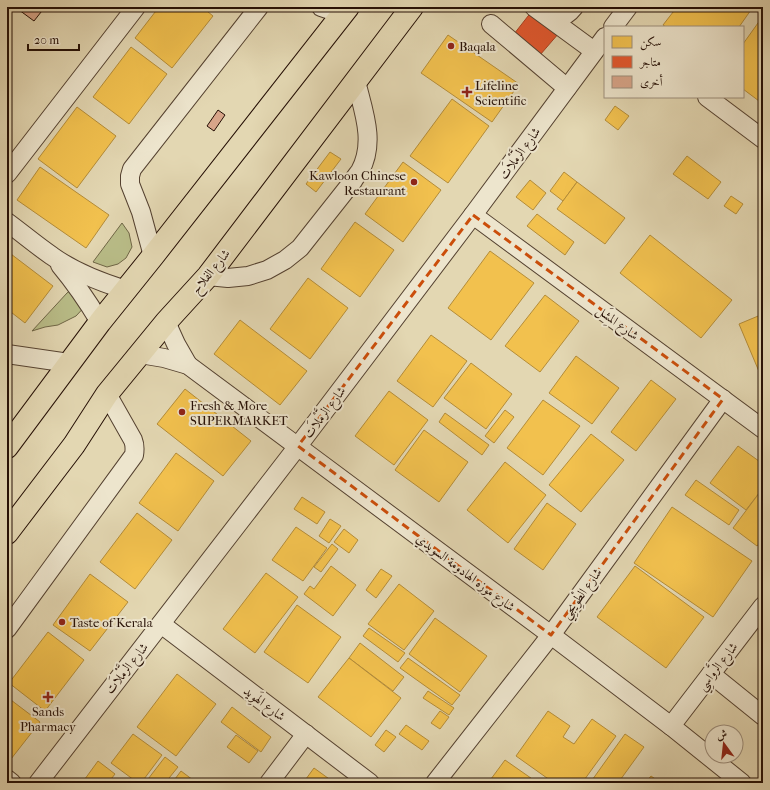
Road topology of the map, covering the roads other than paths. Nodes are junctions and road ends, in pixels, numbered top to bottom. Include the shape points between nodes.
1 (136, 7) edge
2 (259, 7) edge
3 (321, 7) edge
4 (412, 7) edge
5 (534, 7) edge
6 (547, 7) edge
7 (574, 7) edge
8 (628, 7) edge
9 (345, 11) edge
10 (491, 24) dead end
11 (614, 26) edge
12 (604, 38) edge
13 (594, 51) junction
14 (356, 81) junction
15 (567, 88) junction
16 (708, 98) edge
17 (763, 139) edge
18 (7, 174) edge
19 (474, 215) junction
20 (7, 222) edge
21 (153, 256) junction
22 (53, 257) junction
23 (208, 276) junction
24 (126, 290) junction
25 (100, 322) junction
26 (166, 322) junction
27 (7, 354) edge
28 (140, 354) junction
29 (69, 363) junction
30 (188, 365) junction
31 (107, 394) junction
32 (723, 399) junction
33 (763, 429) edge
34 (298, 446) junction
35 (7, 447) edge
36 (7, 533) edge
37 (763, 606) edge
38 (160, 624) junction
39 (7, 630) edge
40 (551, 635) junction
41 (711, 674) junction
42 (763, 716) edge
43 (671, 726) junction
44 (306, 734) junction
45 (7, 779) edge
46 (12, 783) edge
47 (38, 783) edge
48 (270, 783) edge
49 (370, 783) edge
50 (435, 783) edge
51 (742, 783) edge

1 - 18 street
2 - 21 street via 132,169 130,184
3 - 9 street
4 - 14 main road, شارع الفلاح
5 - 13 street
6 - 7 street via 561,16 567,15
8 - 11 street
9 - 21 main road
10 - 15 street
12 - 13 street, شارع الرَّمْلاَت
13 - 15 street, شارع الرَّمْلاَت
14 - 23 main road, شارع الفلاح
14 - 23 street via 368,132 368,145 360,170 353,181 300,248 285,260 267,270 248,276
15 - 19 street, شارع الرَّمْلاَت
16 - 17 street
19 - 32 street, شارع المِشَل
19 - 34 street, شارع الرَّمْلاَت
20 - 22 street
21 - 24 main road
22 - 24 street via 88,276
22 - 25 street via 79,288
23 - 26 main road, شارع الفلاح
24 - 25 main road
25 - 29 main road
26 - 28 main road, شارع الفلاح
26 - 30 street, شارع موزه الهادومة السويدي
27 - 29 street
28 - 30 street, شارع موزه الهادومة السويدي
28 - 31 main road, شارع الفلاح
29 - 35 main road
30 - 34 street, شارع موزه الهادومة السويدي
31 - 36 main road, شارع الفلاح via 74,445
31 - 39 street via 135,444 134,454
32 - 33 street, شارع المِشَل
32 - 40 street, شارع الطْوِيجِي
34 - 38 street, شارع الرَّمْلاَت
34 - 40 street, شارع موزه الهادومة السويدي
37 - 41 street, شارع الرَّواسِي
38 - 44 street, شارع الهَوِيد
38 - 47 street, شارع الرَّمْلاَت
40 - 43 street, شارع موزه الهادومة السويدي
40 - 50 street, شارع الطْوِيجِي
41 - 42 street
41 - 43 street, شارع الرَّواسِي
43 - 51 street, شارع موزه الهادومة السويدي
44 - 48 street
44 - 49 street, شارع الهَوِيد
45 - 46 street

